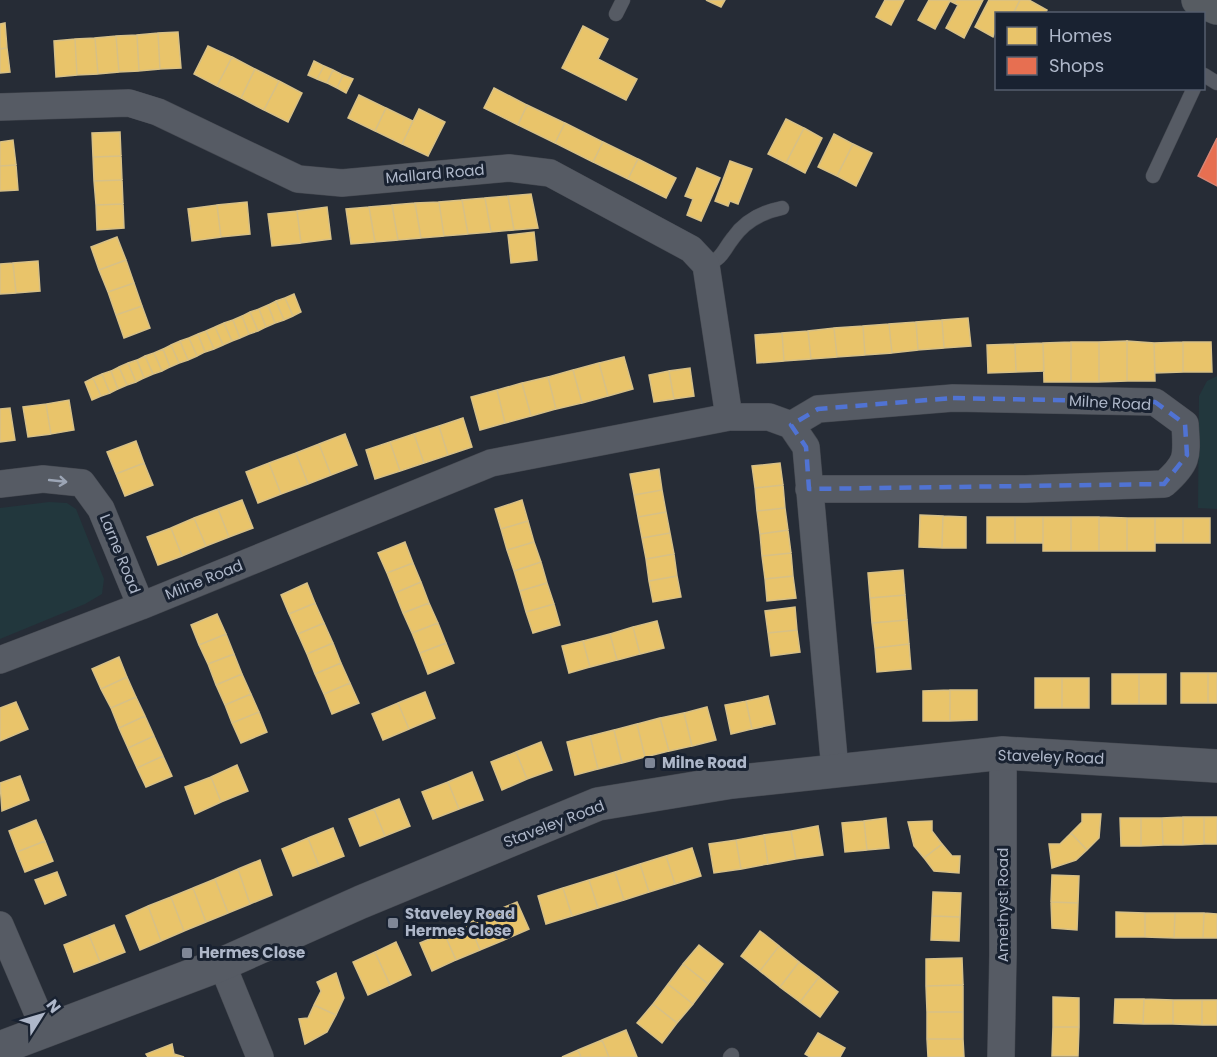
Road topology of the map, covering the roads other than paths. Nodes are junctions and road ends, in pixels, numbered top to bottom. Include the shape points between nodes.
1 (623, 0) edge
2 (1198, 0) edge
3 (1217, 8) edge
4 (616, 14) dead end
5 (1193, 90) edge
6 (0, 107) edge
7 (1153, 176) dead end
8 (782, 208) dead end
9 (706, 265) junction
10 (729, 417) junction
11 (791, 425) junction
12 (0, 484) edge
13 (809, 489) junction
14 (141, 606) junction
15 (0, 660) edge
16 (1003, 753) junction
17 (1217, 766) edge
18 (835, 770) junction
19 (0, 925) edge
20 (222, 964) junction
21 (45, 1030) junction
22 (0, 1048) edge
23 (260, 1057) edge
24 (1001, 1057) edge

1 - 4 lane
2 - 3 highway
5 - 7 lane
6 - 9 street, Mallard Road via 129,103 158,112 298,179 342,183 509,168 550,173 691,249
8 - 9 lane via 754,217 719,259
9 - 10 street
10 - 11 street, Milne Road via 769,417
10 - 14 street, Milne Road via 491,463
11 - 13 street via 806,447
11 - 13 street, Milne Road via 818,409 953,399 1155,402 1185,424 1186,455 1179,471 1164,484 1025,489
12 -> 14 street, Larne Road via 43,479 82,483 101,509
13 - 18 street
14 - 15 street, Milne Road
16 - 17 street, Staveley Road
16 - 18 street, Staveley Road
16 - 24 street, Amethyst Road
18 - 20 street, Staveley Road via 598,804
19 - 21 street
20 - 21 street, Staveley Road
20 - 23 street
21 - 22 street, Staveley Road

